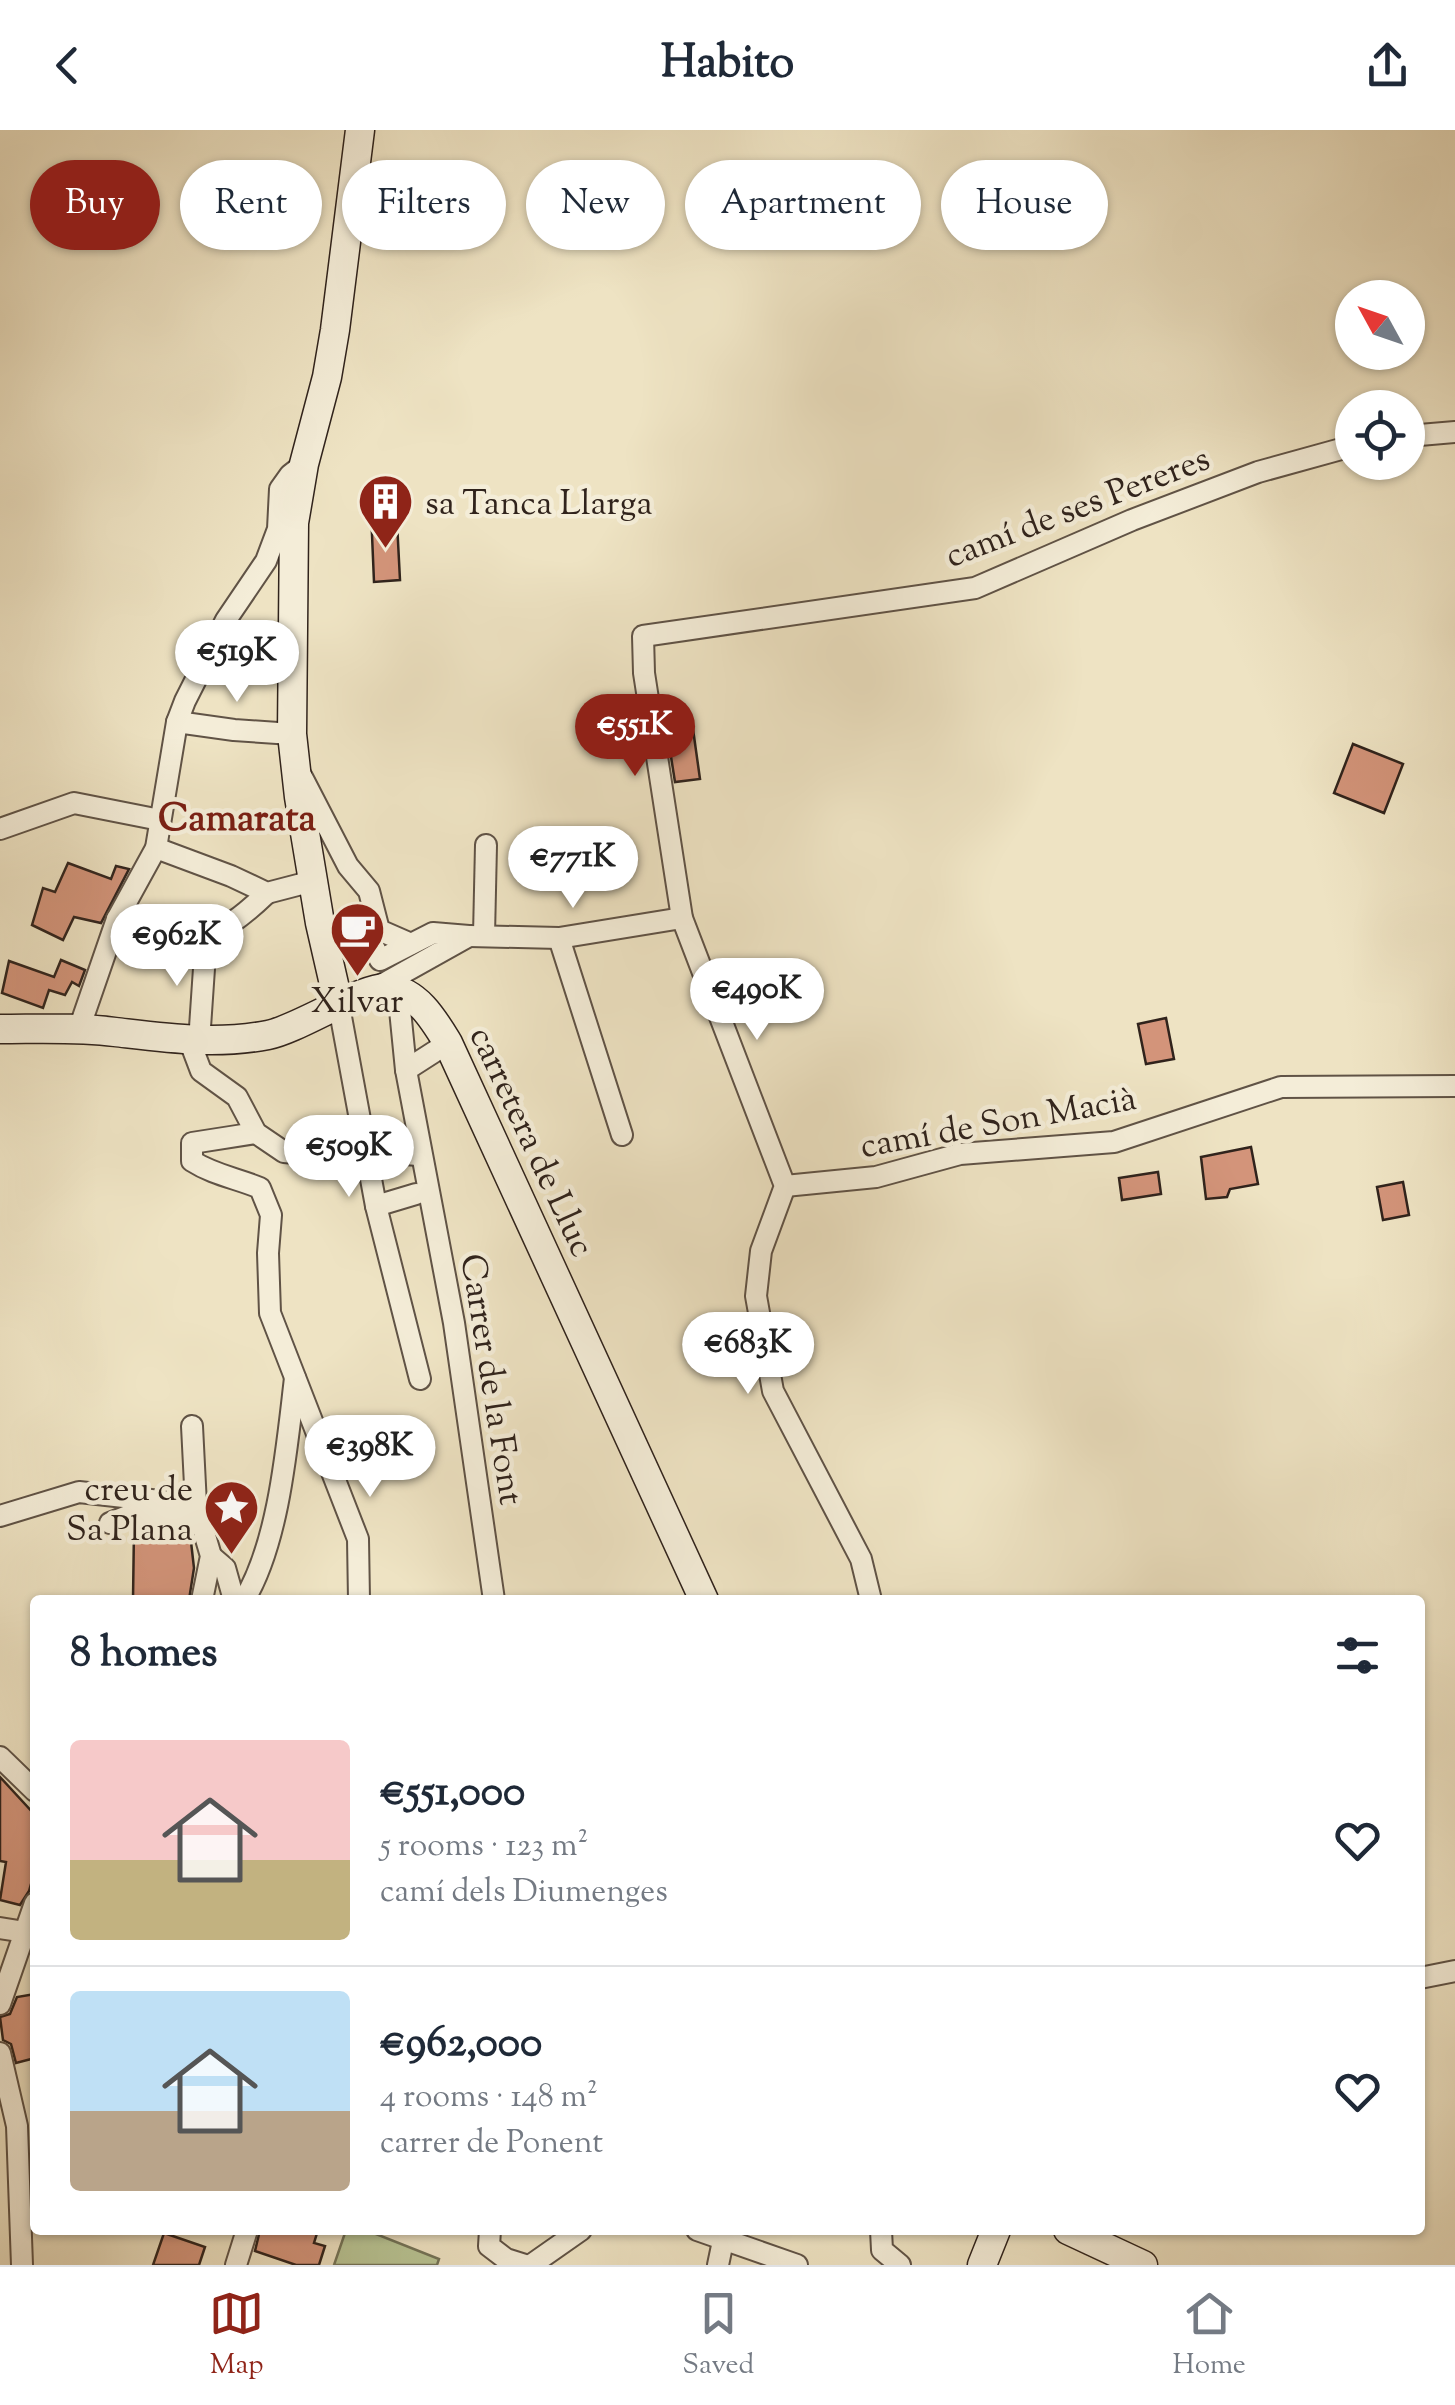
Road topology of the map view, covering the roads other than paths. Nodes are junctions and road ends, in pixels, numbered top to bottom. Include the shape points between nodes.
1 (360, 130) edge
2 (1455, 432) edge
3 (1425, 435) edge
4 (1335, 451) edge
5 (304, 464) junction
6 (177, 722) junction
7 (292, 734) junction
8 (296, 762) junction
9 (160, 820) junction
10 (0, 829) edge
11 (486, 845) dead end
12 (156, 848) junction
13 (313, 882) junction
14 (267, 893) junction
15 (682, 918) junction
16 (117, 919) junction
17 (320, 924) junction
18 (476, 936) junction
19 (559, 938) junction
20 (206, 939) junction
21 (411, 944) junction
22 (388, 989) junction
23 (339, 1006) junction
24 (0, 1029) edge
25 (79, 1029) junction
26 (194, 1042) junction
27 (448, 1043) junction
28 (406, 1070) junction
29 (1455, 1086) edge
30 (256, 1133) junction
31 (622, 1134) dead end
32 (364, 1145) junction
33 (420, 1155) junction
34 (785, 1186) junction
35 (416, 1194) dead end
36 (376, 1206) junction
37 (295, 1376) junction
38 (420, 1379) dead end
39 (192, 1426) dead end
40 (198, 1512) junction
41 (0, 1516) edge
42 (110, 1523) dead end
43 (211, 1556) junction
44 (203, 1595) edge
45 (233, 1595) edge
46 (247, 1595) edge
47 (360, 1595) edge
48 (493, 1595) edge
49 (702, 1595) edge
50 (870, 1595) edge
51 (0, 1758) edge
52 (30, 1786) edge
53 (30, 1918) edge
54 (0, 1928) edge
55 (25, 1932) junction
56 (1455, 1972) edge
57 (1425, 1977) edge
58 (0, 2004) edge
59 (0, 2053) edge
60 (8, 2127) edge
61 (245, 2235) edge
62 (490, 2235) edge
63 (573, 2235) edge
64 (708, 2235) edge
65 (882, 2235) edge
66 (994, 2235) edge
67 (1079, 2235) edge
68 (745, 2239) edge
69 (723, 2242) junction
70 (22, 2265) edge
71 (236, 2265) edge
72 (528, 2265) edge
73 (718, 2265) edge
74 (796, 2265) edge
75 (900, 2265) edge
76 (982, 2265) edge
77 (1143, 2265) edge

1 - 5 main road via 335,330
2 - 3 street
4 - 15 street, camí de ses Pereres via 1132,520 975,588 643,636
5 - 6 street via 280,489 278,528 266,561 226,620
5 - 7 main road via 294,522
6 - 7 street
6 - 9 street
7 - 8 main road
8 - 13 main road
8 - 21 street via 348,866 369,891 379,930
9 - 10 street via 74,803
9 - 12 street
11 - 18 street
12 - 14 street
12 - 16 street
13 - 14 street
13 - 17 main road
14 - 20 street
15 - 19 street
15 - 34 street
16 - 20 street via 137,932
16 - 25 street
17 - 21 street via 368,937 380,960
17 - 23 main road
18 - 19 street
18 - 21 street via 433,933
18 - 22 street
19 - 31 street
20 - 26 street
22 - 23 main road
22 - 27 main road, carretera de Lluc via 421,1005
22 - 28 street, Carrer de la Font
23 - 26 main road via 268,1035
23 - 32 street
24 - 25 main road
25 - 26 main road
26 - 30 street via 201,1071 237,1097
27 - 28 street
27 - 49 main road, carretera de Lluc
28 - 33 street, Carrer de la Font
29 - 34 street, camí de Son Macià via 1281,1087 1114,1142 960,1154 876,1177
30 - 32 street via 284,1152 327,1156
30 - 37 street via 192,1143 192,1161 260,1188 271,1215 270,1314
32 - 33 street via 384,1137 402,1154
32 - 36 street
33 - 48 street, Carrer de la Font via 454,1323
34 - 50 street via 761,1252 756,1296 773,1391 861,1559
35 - 36 street
36 - 38 street
37 - 46 street via 260,1574
37 - 47 street via 358,1539
39 - 40 street
40 - 41 street via 78,1492
40 - 42 street via 130,1515
40 - 43 street
43 - 44 street
43 - 45 street via 225,1568
51 - 52 street
53 - 55 street
54 - 55 street
55 - 58 street
56 - 57 street
59 - 60 street
60 - 70 street
61 - 71 street
62 - 72 street via 490,2246 506,2259
63 - 72 street
64 - 69 street
65 - 75 street via 882,2250
66 - 76 main road
67 - 77 main road
68 - 69 street
68 - 74 street
69 - 73 street

